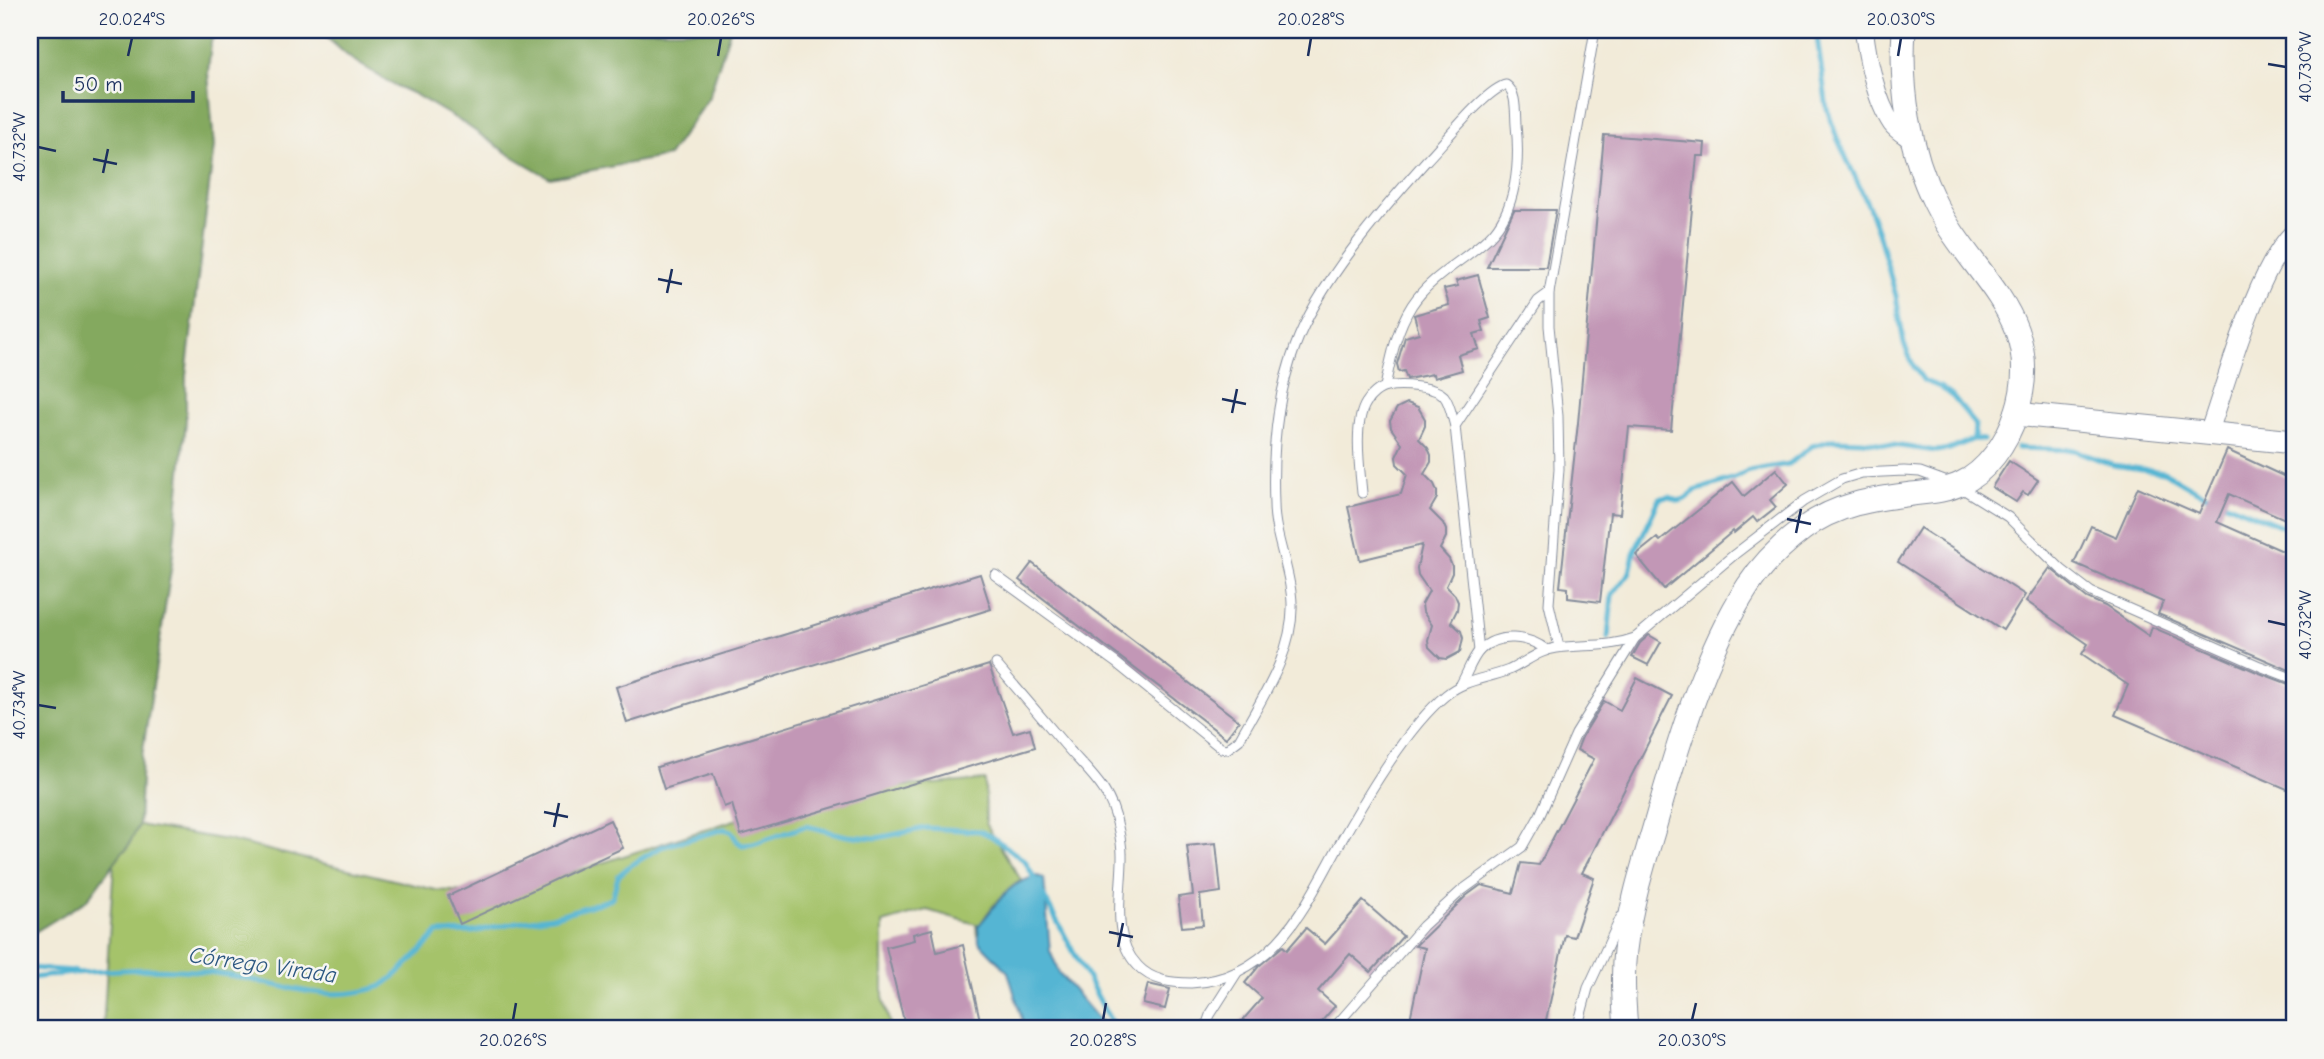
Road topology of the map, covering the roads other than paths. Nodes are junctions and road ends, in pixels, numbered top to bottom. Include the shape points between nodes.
1 (1595, 30) edge
2 (1864, 30) edge
3 (1904, 30) edge
4 (1913, 141) junction
5 (2294, 232) edge
6 (1549, 293) junction
7 (1385, 387) junction
8 (2016, 414) junction
9 (1455, 426) junction
10 (2209, 432) junction
11 (2294, 442) edge
12 (1958, 485) junction
13 (1362, 493) dead end
14 (995, 575) dead end
15 (1635, 638) junction
16 (1559, 647) junction
17 (1547, 650) junction
18 (1479, 651) junction
19 (996, 664) dead end
20 (2294, 679) edge
21 (1461, 684) junction
22 (1641, 876) junction
23 (1238, 971) junction
24 (1205, 1029) edge
25 (1332, 1029) edge
26 (1577, 1029) edge
27 (1626, 1029) edge

1 - 6 lane
2 - 4 street via 1867,58 1892,124
3 - 4 street via 1902,58
4 - 8 street via 1946,224 2007,307 2019,334 2025,362
5 - 10 street via 2262,285
6 - 9 lane via 1538,301
6 - 16 lane via 1559,469 1549,604
7 - 9 lane via 1440,392
7 - 13 lane via 1364,404 1360,423
7 - 14 lane via 1394,341 1412,306 1432,281 1490,236 1503,217 1513,192 1516,152 1513,92 1506,85 1480,103 1399,191 1337,271 1295,347 1280,407 1273,508 1292,601 1291,624 1288,645 1240,740 1221,748 1115,662
8 - 10 street
8 - 12 street via 1990,460
9 - 18 lane
10 - 11 street
12 - 15 lane via 1904,471 1842,479 1804,501
12 - 20 lane via 2008,517 2091,592
12 - 22 street via 1838,508 1804,528 1750,583 1711,658 1672,764
15 - 16 lane via 1599,647
15 - 25 lane via 1576,734 1522,847 1461,891 1423,926
16 - 17 lane
17 - 18 lane via 1525,639 1502,639
17 - 21 lane via 1507,670
18 - 21 lane
19 - 23 lane via 1109,797 1122,851 1121,930 1138,966 1150,976 1173,983 1217,979
21 - 23 lane via 1432,708 1380,777 1293,925 1272,949
22 - 26 lane via 1588,988
22 - 27 street via 1625,950
23 - 24 lane

